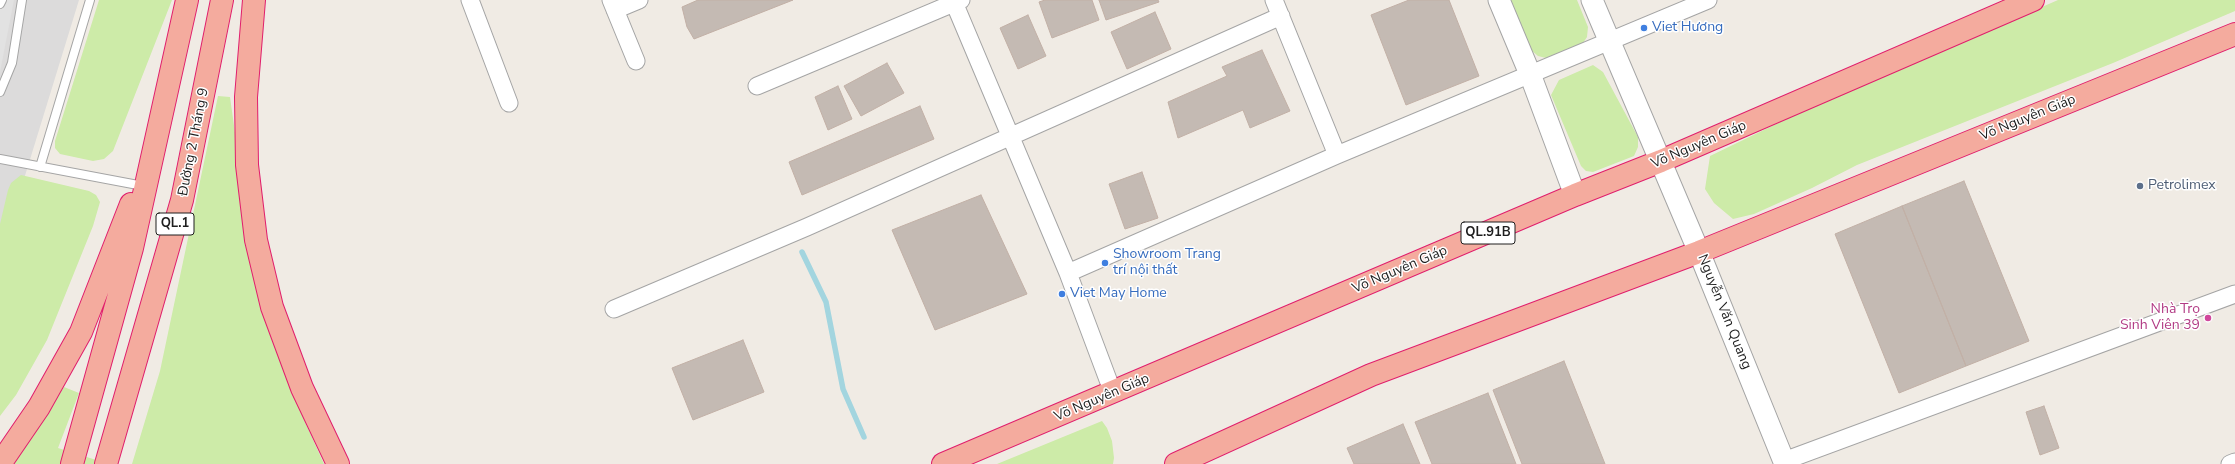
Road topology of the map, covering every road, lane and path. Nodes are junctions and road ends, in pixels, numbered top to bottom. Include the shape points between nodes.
1 (2, 0) edge
2 (22, 0) edge
3 (90, 0) edge
4 (187, 0) edge
5 (222, 0) edge
6 (254, 0) edge
7 (470, 0) edge
8 (639, 0) edge
9 (1274, 0) edge
10 (1499, 0) edge
11 (1592, 0) edge
12 (1708, 0) edge
13 (2033, 0) edge
14 (956, 1) edge
15 (0, 4) edge
16 (613, 5) edge
17 (1281, 16) junction
18 (2235, 34) edge
19 (179, 35) junction
20 (1610, 43) junction
21 (636, 61) dead end
22 (1530, 74) junction
23 (757, 86) dead end
24 (0, 92) edge
25 (509, 103) dead end
26 (1010, 137) junction
27 (1337, 155) junction
28 (0, 159) edge
29 (1661, 161) junction
30 (40, 167) junction
31 (138, 185) junction
32 (1575, 195) junction
33 (1699, 252) junction
34 (1068, 273) junction
35 (2235, 294) edge
36 (614, 309) dead end
37 (1113, 393) junction
38 (1784, 462) edge
39 (2235, 462) edge
40 (0, 464) edge
41 (72, 464) edge
42 (106, 464) edge
43 (338, 464) edge
44 (943, 464) edge
45 (1178, 464) edge
46 (2230, 464) edge

1 - 15 lane
2 - 24 lane via 12,63
3 - 30 lane
4 - 19 highway, QL.1
5 - 42 highway, Đường 2 Tháng 9 / QL.1 via 182,200
6 - 43 highway via 246,97 247,165 256,240 272,307 302,388
7 - 25 street
8 - 16 street
9 - 17 street
10 - 22 street
11 - 20 street, Nguyễn Văn Quang
12 - 20 street
13 - 29 highway, Võ Nguyên Giáp / QL.91B
14 - 23 street
14 - 26 street
16 - 21 street
17 - 26 street
17 - 27 street
18 - 33 highway, Võ Nguyên Giáp
19 - 31 highway
19 - 41 highway, QL.1 via 132,248
20 - 22 street
20 - 29 street, Nguyễn Văn Quang
22 - 27 street
22 - 32 street
26 - 34 street
26 - 36 street via 807,228
27 - 34 street
28 - 30 lane
29 - 32 highway, Võ Nguyên Giáp / QL.91B
29 - 33 street, Nguyễn Văn Quang
30 - 31 lane
31 - 40 highway via 82,332 39,407
32 - 37 highway, Võ Nguyên Giáp / QL.91B
33 - 38 street, Nguyễn Văn Quang
33 - 45 highway, Võ Nguyên Giáp via 1371,375
34 - 37 street
35 - 38 street
37 - 44 highway, Võ Nguyên Giáp / QL.91B
39 - 46 street

